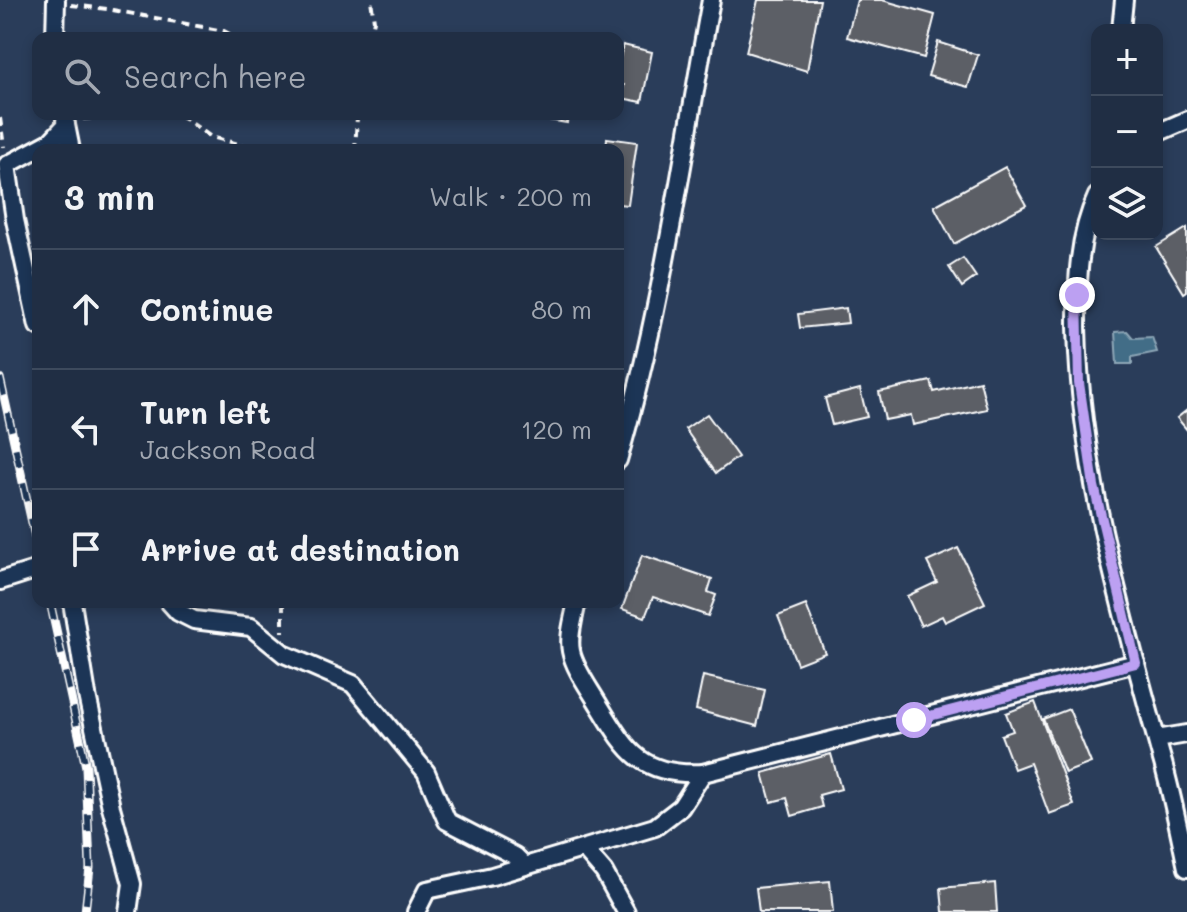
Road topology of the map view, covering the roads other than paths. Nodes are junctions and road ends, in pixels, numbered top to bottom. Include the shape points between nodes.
1 (711, 0) edge
2 (1124, 0) edge
3 (56, 2) edge
4 (1122, 24) edge
5 (55, 32) edge
6 (64, 120) edge
7 (65, 120) edge
8 (1187, 120) edge
9 (1163, 130) edge
10 (46, 144) edge
11 (70, 144) edge
12 (32, 152) edge
13 (1091, 211) edge
14 (32, 298) edge
15 (624, 440) edge
16 (32, 571) edge
17 (0, 581) edge
18 (73, 608) edge
19 (174, 608) edge
20 (576, 608) edge
21 (1136, 663) junction
22 (1187, 734) edge
23 (1157, 739) junction
24 (703, 773) junction
25 (584, 849) junction
26 (524, 865) junction
27 (1187, 868) edge
28 (128, 912) edge
29 (416, 912) edge
30 (626, 912) edge

1 - 15 street
2 - 4 street
3 - 5 street
6 - 10 street
7 - 11 street
8 - 9 street
12 - 14 street via 7,165
13 - 21 street via 1077,295 1079,383 1094,486
16 - 17 street
18 - 28 street via 87,695 132,884
19 - 26 street via 194,620 251,627 284,654 353,684 426,772 447,821
20 - 24 street via 571,652 626,749 658,770
21 - 23 street
21 - 24 street
22 - 23 street
23 - 27 street
24 - 25 street via 681,807 655,827
25 - 26 street
25 - 30 street
26 - 29 street via 427,890

